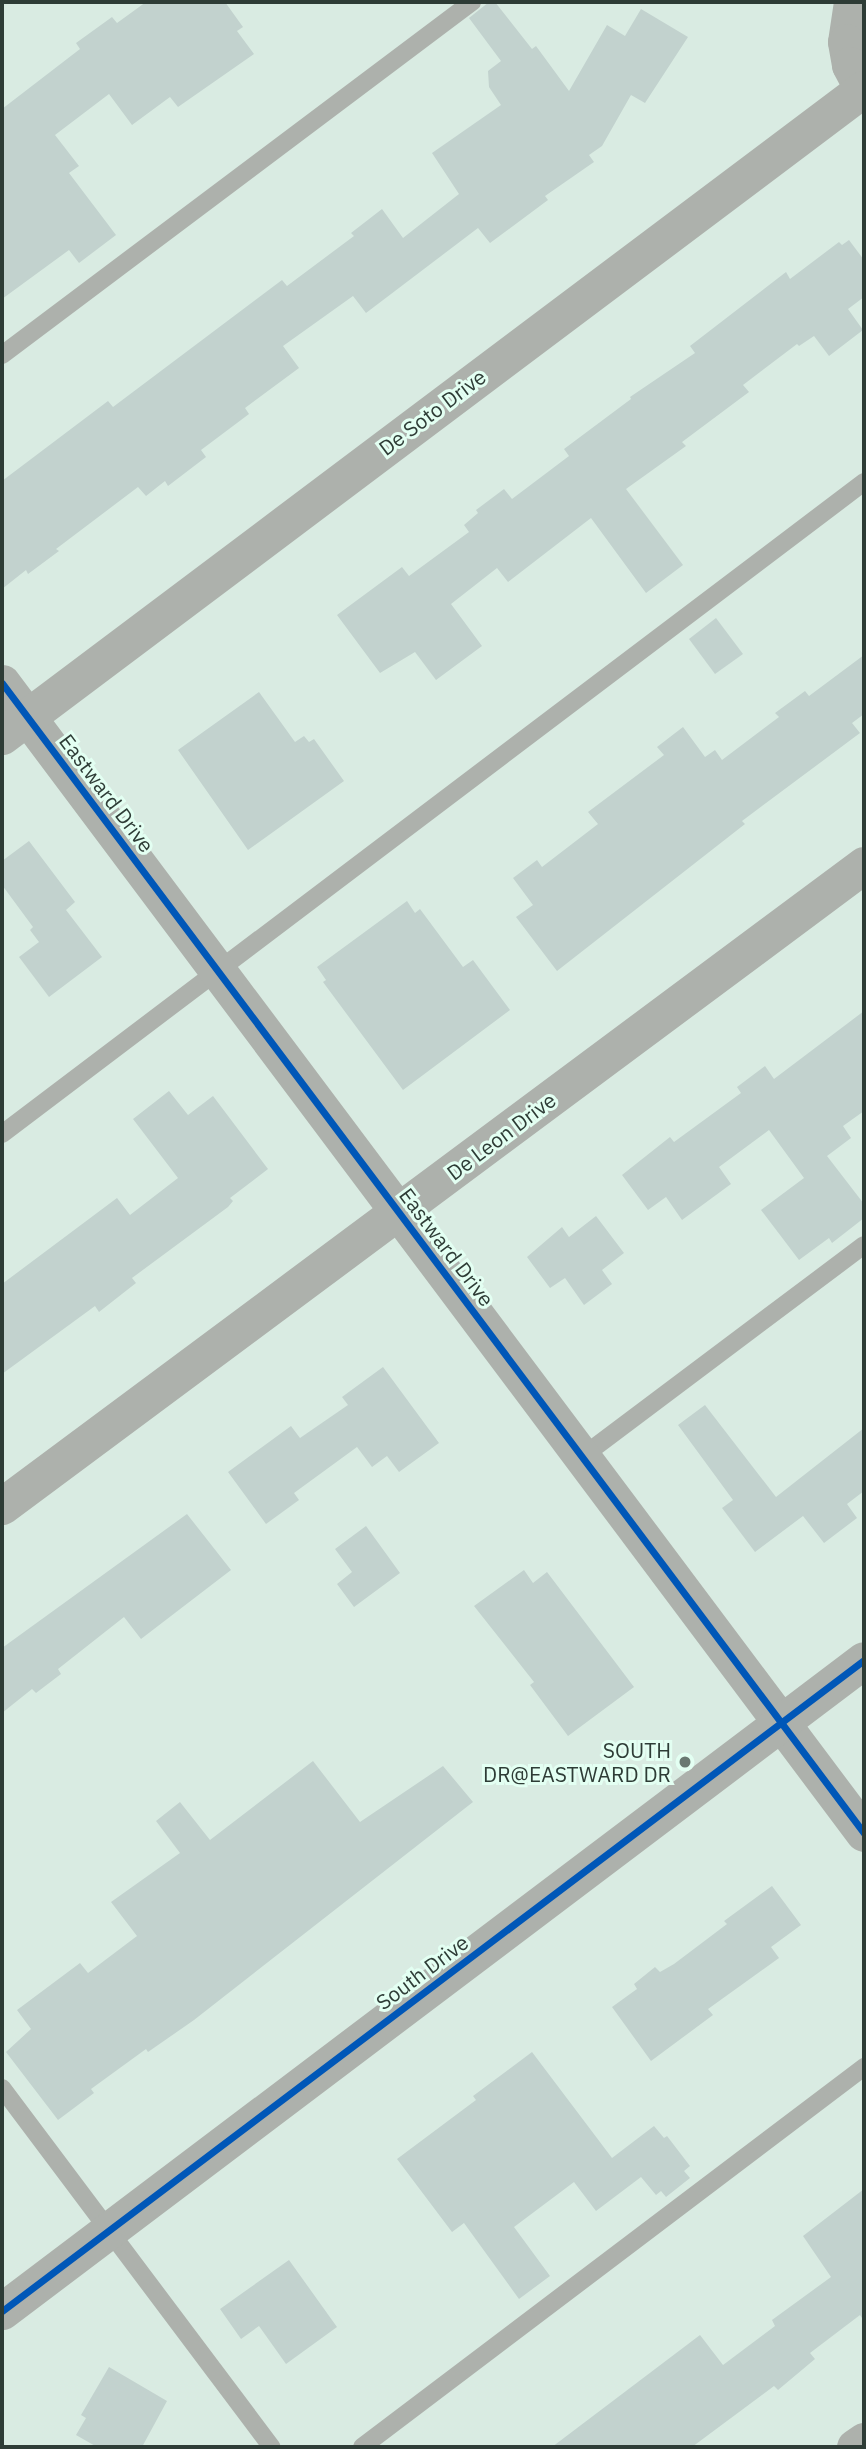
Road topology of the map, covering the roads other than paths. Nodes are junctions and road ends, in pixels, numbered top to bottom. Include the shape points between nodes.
1 (472, 2) edge
2 (852, 2) edge
3 (864, 90) edge
4 (2, 355) edge
5 (864, 482) edge
6 (2, 683) edge
7 (15, 726) edge
8 (864, 865) edge
9 (218, 970) junction
10 (2, 1134) edge
11 (399, 1212) junction
12 (864, 1245) edge
13 (583, 1456) junction
14 (2, 1506) edge
15 (864, 1660) edge
16 (782, 1722) junction
17 (864, 1833) edge
18 (864, 2067) edge
19 (2, 2088) edge
20 (109, 2230) junction
21 (2, 2311) edge
22 (864, 2441) edge
23 (272, 2447) edge
24 (362, 2447) edge
25 (855, 2447) edge

1 - 4 lane
2 - 3 street via 846,43 850,65
3 - 7 street, De Soto Drive
5 - 9 lane
6 - 7 street, Eastward Drive
7 - 9 street, Eastward Drive
8 - 11 street, De Leon Drive
9 - 10 lane
9 - 11 street, Eastward Drive
11 - 13 street, Eastward Drive
11 - 14 street, De Leon Drive
12 - 13 lane
13 - 16 street, Eastward Drive
15 - 16 street, South Drive
16 - 17 street, Eastward Drive
16 - 20 street, South Drive
18 - 24 lane
19 - 20 lane
20 - 21 street, South Drive
20 - 23 lane
22 - 25 street

